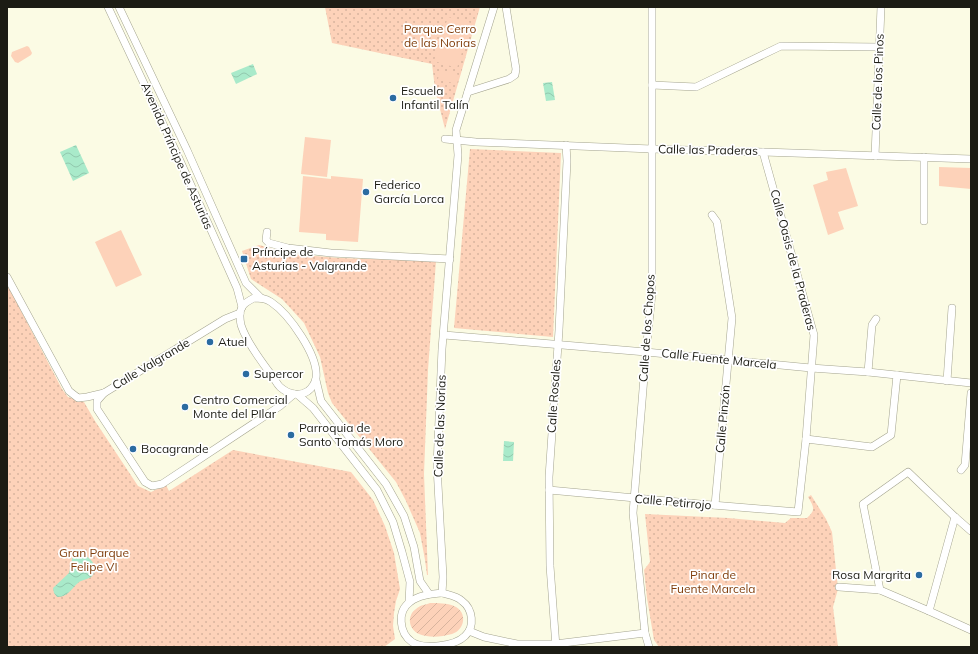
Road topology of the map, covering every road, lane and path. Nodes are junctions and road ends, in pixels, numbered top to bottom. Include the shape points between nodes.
1 (108, 7) edge
2 (119, 7) edge
3 (494, 7) edge
4 (506, 7) edge
5 (652, 7) edge
6 (881, 7) edge
7 (880, 47) junction
8 (652, 86) junction
9 (468, 92) junction
10 (445, 139) dead end
11 (457, 140) junction
12 (566, 145) junction
13 (652, 149) junction
14 (763, 152) junction
15 (875, 156) junction
16 (924, 158) junction
17 (971, 159) edge
18 (712, 216) dead end
19 (924, 221) dead end
20 (267, 232) dead end
21 (450, 259) junction
22 (7, 277) edge
23 (261, 298) junction
24 (952, 308) dead end
25 (241, 310) junction
26 (876, 319) dead end
27 (444, 335) junction
28 (558, 344) junction
29 (646, 352) junction
30 (728, 360) junction
31 (811, 368) junction
32 (868, 372) junction
33 (897, 375) junction
34 (316, 380) junction
35 (947, 381) junction
36 (971, 383) edge
37 (104, 393) junction
38 (971, 393) edge
39 (296, 395) junction
40 (806, 439) junction
41 (961, 470) dead end
42 (549, 490) junction
43 (634, 498) junction
44 (715, 505) junction
45 (798, 512) joint
46 (954, 517) junction
47 (971, 531) edge
48 (839, 587) dead end
49 (880, 590) junction
50 (442, 593) junction
51 (429, 594) junction
52 (409, 602) junction
53 (929, 611) junction
54 (971, 630) edge
55 (469, 631) junction
56 (645, 633) junction
57 (410, 644) edge
58 (448, 645) edge
59 (428, 646) edge
60 (555, 646) edge
61 (649, 647) edge

1 - 25 street, Avenida Príncipe de Asturias via 237,288
2 - 23 street, Avenida Príncipe de Asturias via 246,283
3 - 9 street, Calle de las Norias
4 - 9 street via 515,75
5 - 8 street, Calle de los Chopos
6 - 7 street, Calle de los Pinos
7 - 8 street via 781,46 696,87
7 - 15 street, Calle de los Pinos
8 - 13 street, Calle de los Chopos
9 - 11 street, Calle de las Norias via 456,130
10 - 11 street, Calle las Praderas
11 - 12 street, Calle las Praderas
11 - 21 street, Calle de las Norias
12 - 13 street, Calle las Praderas
12 - 28 street, Calle Rosales
13 - 14 street, Calle las Praderas
13 - 29 street, Calle de los Chopos via 652,293
14 - 15 street, Calle las Praderas
14 - 31 street, Calle Oasis de la Praderas via 814,335
15 - 16 street, Calle las Praderas
16 - 17 street, Calle las Praderas
16 - 19 street
18 - 30 street, Calle Pinzón via 717,222 732,318
20 - 21 street via 266,240 269,243 288,248 331,253
21 - 27 street, Calle de las Norias
22 - 37 street, Calle Valgrande via 69,391 78,398
23 - 25 street, Calle Valgrande via 246,302
23 - 34 street, Avenida Príncipe de Asturias via 281,310 298,330 315,366
24 - 35 street
25 - 37 street, Calle Valgrande
25 - 39 street, Avenida Príncipe de Asturias via 241,324 246,336 267,369 280,386
26 - 32 street via 872,325
27 - 28 street, Calle Fuente Marcela
27 - 50 street, Calle de las Norias via 437,466
28 - 29 street, Calle Fuente Marcela
28 - 42 street, Calle Rosales
29 - 30 street, Calle Fuente Marcela
29 - 43 street, Calle de los Chopos
30 - 31 street, Calle Fuente Marcela
30 - 44 street, Calle Pinzón
31 - 32 street, Calle Fuente Marcela
31 - 40 street, Calle Oasis de la Praderas
32 - 33 street, Calle Fuente Marcela
33 - 35 street, Calle Fuente Marcela
33 - 40 street via 891,435 872,447
34 - 39 street via 312,388
34 - 51 street, Avenida Príncipe de Asturias via 321,401 386,484 404,516 414,547 420,580
35 - 36 street, Calle Fuente Marcela
37 - 39 street via 97,401 97,409 145,482 152,486 162,484
38 - 41 street via 965,465
39 - 52 street, Avenida Príncipe de Asturias via 313,408 377,490 393,522 402,552 410,582
40 - 45 street, Calle Oasis de la Praderas
42 - 43 street, Calle Petirrojo
42 - 60 street, Calle Rosales
43 - 44 street, Calle Petirrojo
43 - 56 street, Calle de los Chopos via 633,513
44 - 45 street, Calle Petirrojo
46 - 47 street
46 - 49 street via 908,472 863,504
46 - 53 street
48 - 49 street
49 - 53 street
50 - 51 street
50 - 55 street via 462,600 468,607 471,614
51 - 52 street
52 - 57 street via 401,616 401,625
53 - 54 street
55 - 58 street
55 - 60 street via 517,644
56 - 60 street
56 - 61 street, Calle de los Chopos
57 - 59 street
58 - 59 street

